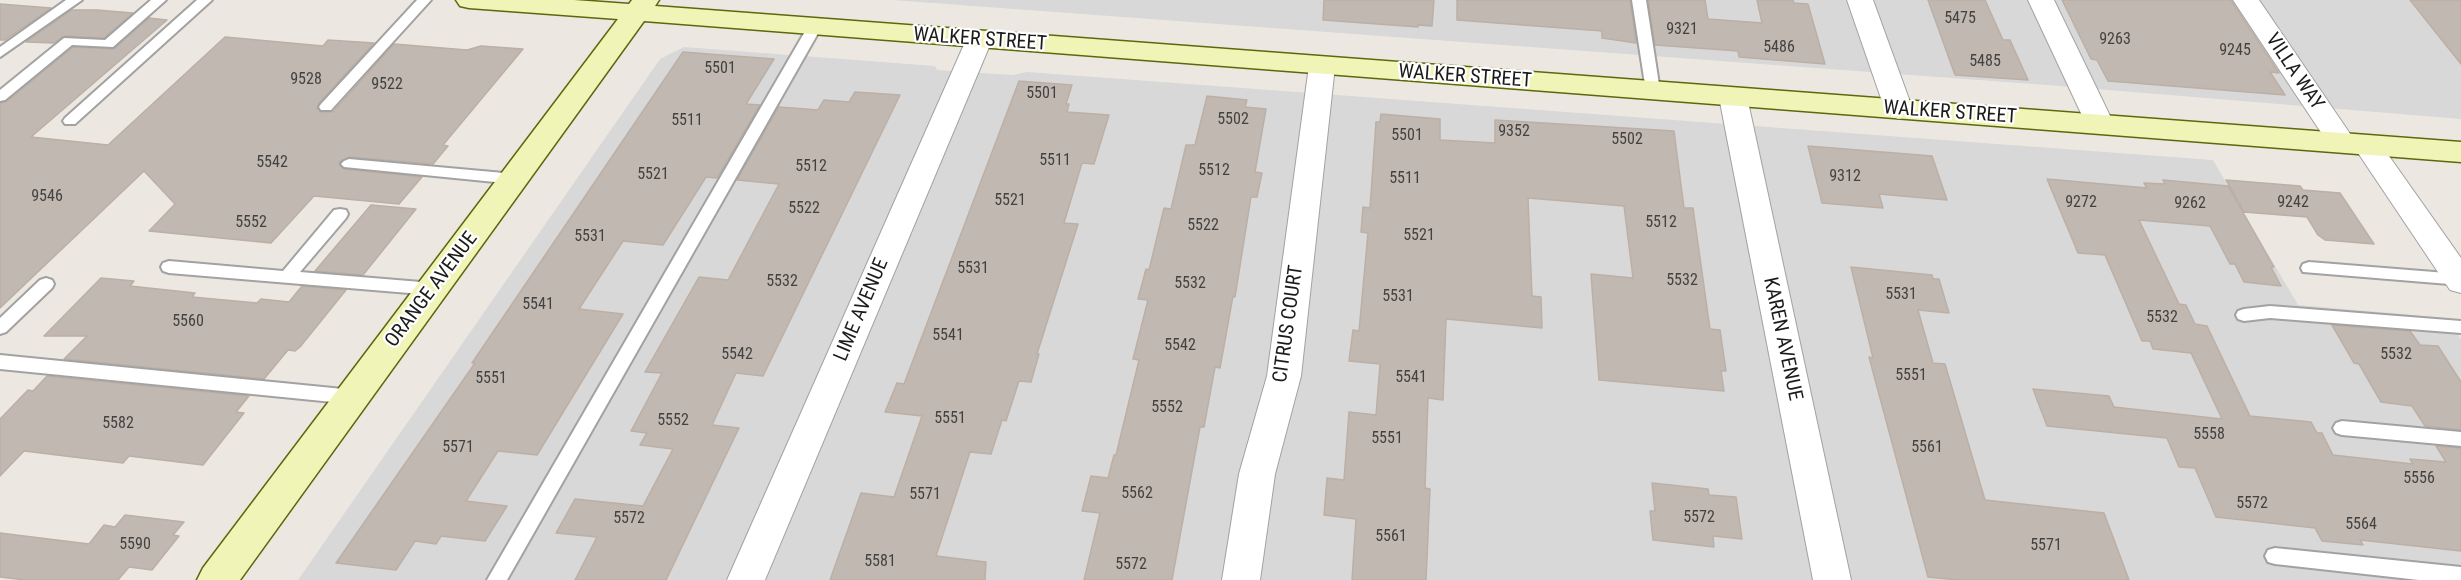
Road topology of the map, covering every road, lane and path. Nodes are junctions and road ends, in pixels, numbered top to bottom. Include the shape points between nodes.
1 (75, 0) edge
2 (159, 0) edge
3 (205, 0) edge
4 (424, 0) edge
5 (469, 0) edge
6 (1639, 0) edge
7 (1860, 0) edge
8 (2041, 0) edge
9 (2246, 0) edge
10 (641, 7) edge
11 (814, 28) junction
12 (979, 40) junction
13 (0, 53) edge
14 (1323, 66) junction
15 (1653, 91) junction
16 (1733, 97) junction
17 (0, 98) edge
18 (326, 107) dead end
19 (1899, 110) junction
20 (70, 121) dead end
21 (2100, 124) junction
22 (2355, 144) junction
23 (2461, 152) edge
24 (349, 164) dead end
25 (515, 178) junction
26 (340, 214) dead end
27 (169, 267) dead end
28 (2309, 268) dead end
29 (287, 277) junction
30 (2460, 281) edge
31 (46, 284) dead end
32 (433, 289) junction
33 (2244, 315) dead end
34 (2461, 327) edge
35 (0, 328) edge
36 (0, 362) edge
37 (353, 397) junction
38 (2342, 428) dead end
39 (2461, 439) edge
40 (2275, 556) dead end
41 (2461, 576) edge
42 (217, 580) edge
43 (497, 580) edge
44 (746, 580) edge
45 (1241, 580) edge
46 (1832, 580) edge

1 - 13 lane
2 - 17 lane via 108,44 69,41
3 - 20 lane
4 - 18 lane
5 - 10 main road, WALKER STREET
6 - 15 lane
7 - 19 street
8 - 21 street
9 - 22 street, VILLA WAY
10 - 11 main road, WALKER STREET
10 - 25 main road, ORANGE AVENUE
11 - 12 main road, WALKER STREET
11 - 43 lane
12 - 14 main road, WALKER STREET
12 - 44 street, LIME AVENUE
14 - 15 main road, WALKER STREET
14 - 45 street, CITRUS COURT via 1284,376 1257,474
15 - 16 main road, WALKER STREET
16 - 19 main road, WALKER STREET
16 - 46 street, KAREN AVENUE
19 - 21 main road, WALKER STREET
21 - 22 main road, WALKER STREET
22 - 23 main road, WALKER STREET
22 - 30 street, VILLA WAY
24 - 25 lane
25 - 32 main road, ORANGE AVENUE
26 - 29 lane
27 - 29 lane
28 - 30 lane
29 - 32 lane
31 - 35 lane
32 - 37 main road, ORANGE AVENUE
33 - 34 lane via 2270,312
36 - 37 lane
37 - 42 main road, ORANGE AVENUE
38 - 39 lane
40 - 41 lane

